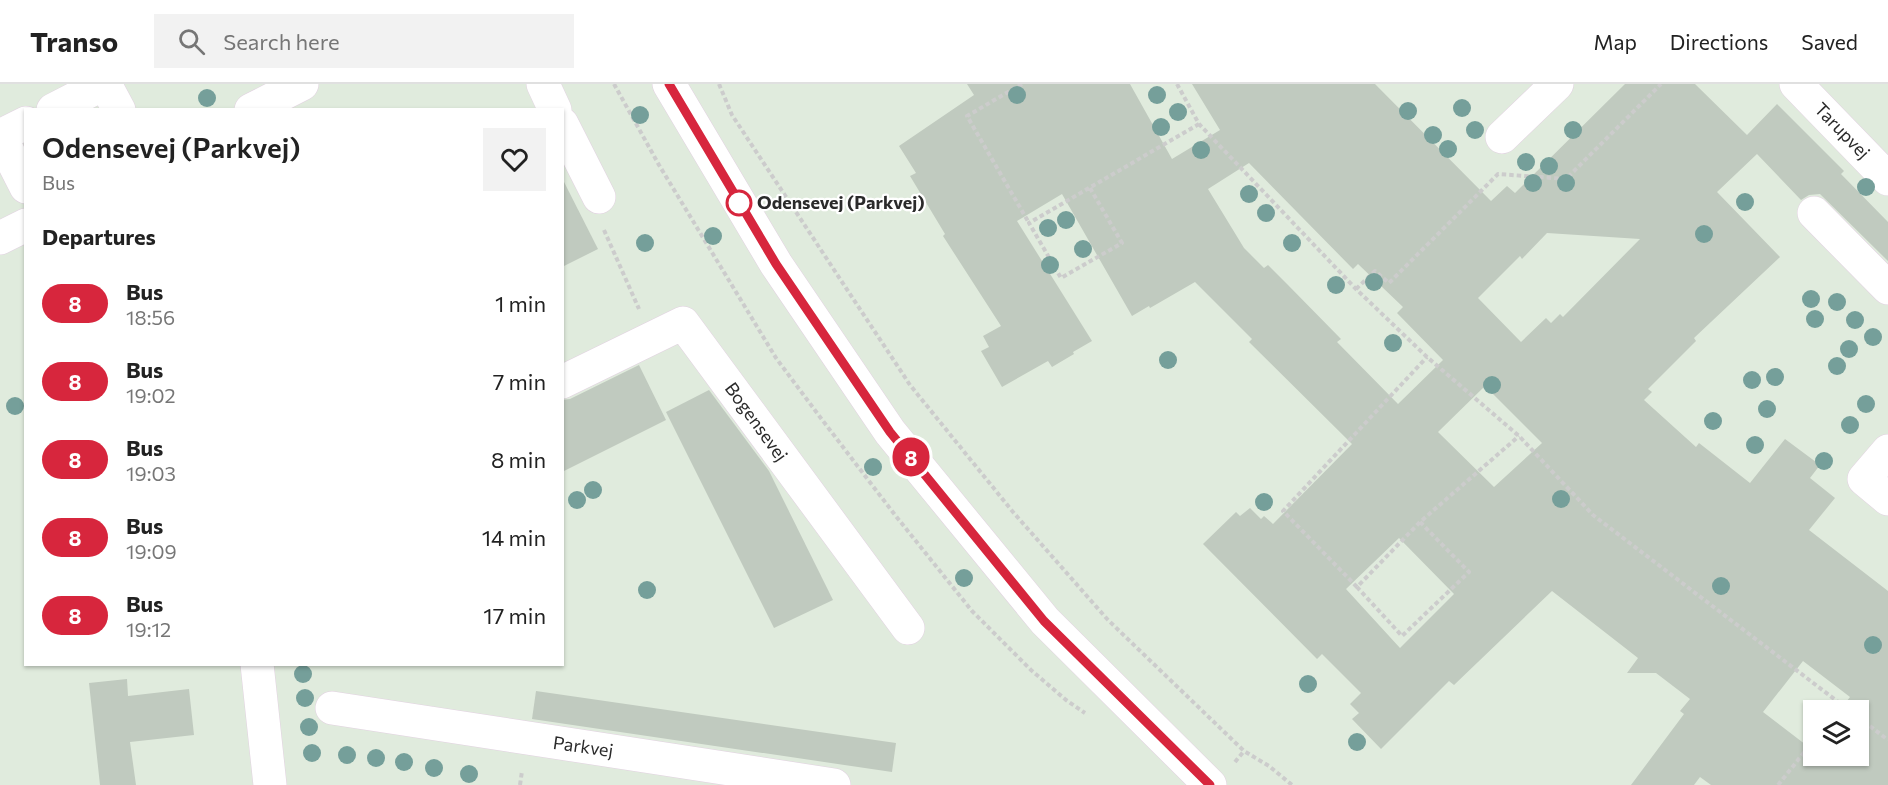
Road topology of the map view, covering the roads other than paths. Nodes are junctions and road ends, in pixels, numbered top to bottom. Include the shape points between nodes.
1 (104, 84) edge
2 (302, 84) edge
3 (543, 84) edge
4 (669, 84) edge
5 (1557, 84) edge
6 (1796, 84) edge
7 (57, 108) edge
8 (118, 108) edge
9 (255, 108) edge
10 (554, 108) edge
11 (24, 124) edge
12 (564, 128) edge
13 (0, 136) edge
14 (1502, 137) dead end
15 (1888, 179) edge
16 (24, 183) edge
17 (599, 197) road end
18 (1814, 213) dead end
19 (24, 226) edge
20 (0, 238) edge
21 (1888, 288) edge
22 (564, 381) edge
23 (1888, 451) edge
24 (1888, 499) edge
25 (908, 628) dead end
26 (257, 666) edge
27 (332, 708) dead end
28 (270, 785) edge
29 (834, 785) edge
30 (1210, 785) edge

1 - 7 street
1 - 8 street
2 - 9 street
3 - 10 street
4 - 30 street via 776,264 890,432 1044,621
5 - 14 street
6 - 15 street, Tarupvej
11 - 13 street
12 - 17 street
13 - 16 street
18 - 21 street
19 - 20 street
22 - 25 street, Bogensevej via 683,323
23 - 24 street via 1864,479
26 - 28 street
27 - 29 street, Parkvej

